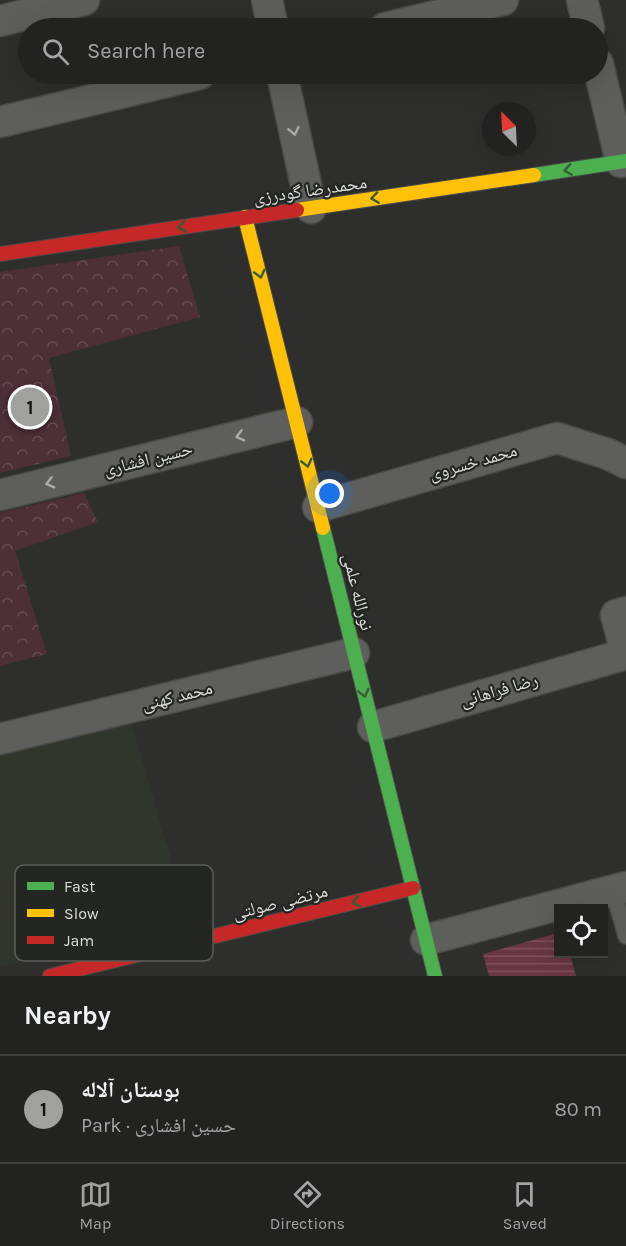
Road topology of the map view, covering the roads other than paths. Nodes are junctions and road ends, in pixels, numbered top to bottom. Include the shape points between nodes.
1 (84, 0) edge
2 (267, 0) edge
3 (503, 0) edge
4 (582, 0) edge
5 (271, 18) edge
6 (427, 18) edge
7 (586, 18) edge
8 (0, 21) edge
9 (158, 84) edge
10 (284, 84) edge
11 (603, 84) edge
12 (0, 122) edge
13 (624, 162) edge
14 (311, 208) junction
15 (246, 218) junction
16 (0, 254) edge
17 (297, 422) junction
18 (626, 464) edge
19 (0, 495) edge
20 (318, 507) junction
21 (626, 612) edge
22 (354, 652) junction
23 (626, 653) edge
24 (373, 727) junction
25 (0, 739) edge
26 (413, 888) junction
27 (619, 888) edge
28 (213, 936) edge
29 (626, 936) edge
30 (426, 940) junction
31 (112, 961) edge
32 (50, 976) edge
33 (435, 976) edge

1 - 8 street
2 - 5 street
3 - 6 street
4 - 7 street
9 - 12 street
10 -> 14 street
11 - 13 street
13 -> 14 street, محمدرضا گودرزی
14 - 15 street, محمدرضا گودرزی
15 -> 16 street, محمدرضا گودرزی
15 -> 17 street, نورالله علمی
17 -> 19 street, حسین افشاری
17 -> 20 street, نورالله علمی
18 - 20 street, محمد خسروی via 608,454 557,438
20 - 22 street, نورالله علمی
21 - 23 street, رضا فراهانی via 616,615
22 -> 24 street, نورالله علمی
22 - 25 street, محمد کهنی
23 - 24 street, رضا فراهانی
24 - 26 street, نورالله علمی
26 -> 28 street, مرتضی صولتی
26 - 30 street, نورالله علمی
27 - 29 lane
27 - 30 street
30 - 33 street, نورالله علمی
31 -> 32 street, مرتضی صولتی

